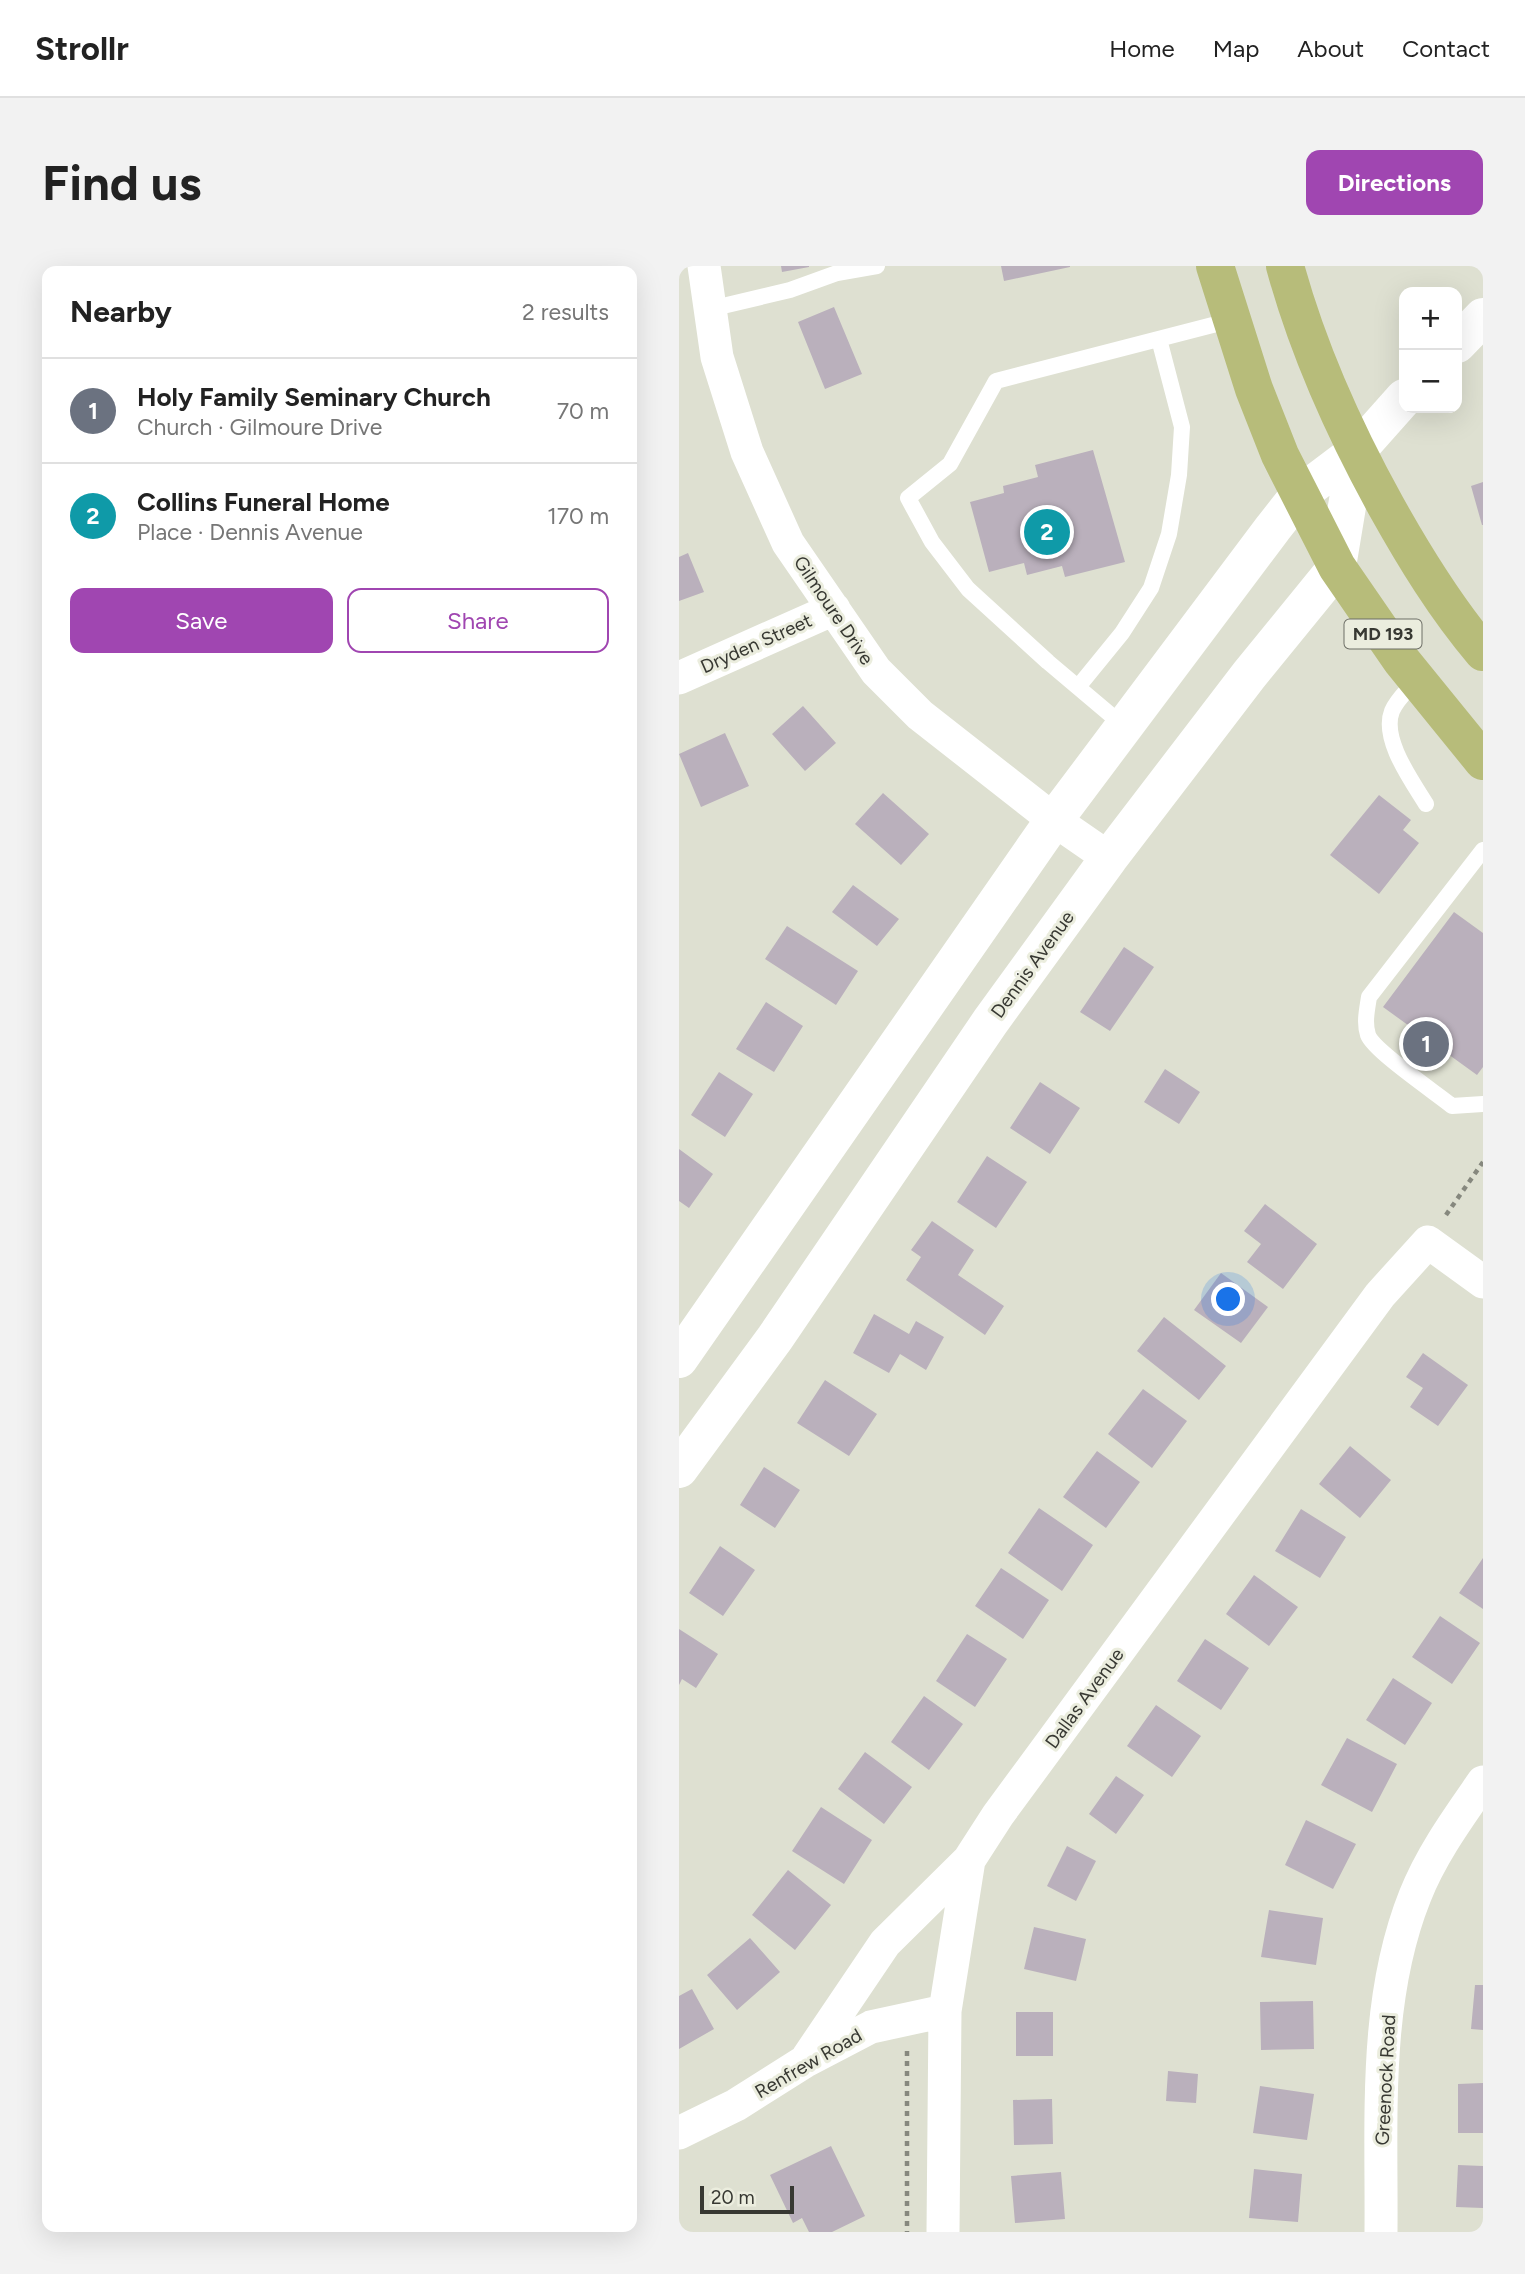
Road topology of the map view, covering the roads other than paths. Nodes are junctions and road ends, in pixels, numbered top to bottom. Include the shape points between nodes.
1 (877, 266) edge
2 (1215, 266) edge
3 (1285, 266) edge
4 (696, 275) edge
5 (710, 309) junction
6 (1483, 317) edge
7 (1232, 320) junction
8 (1159, 339) junction
9 (1462, 339) edge
10 (1399, 404) edge
11 (1356, 452) junction
12 (1299, 495) junction
13 (1337, 566) junction
14 (834, 609) junction
15 (1483, 652) edge
16 (679, 677) edge
17 (1416, 680) junction
18 (1078, 687) junction
19 (1125, 727) junction
20 (1483, 761) edge
21 (1426, 804) dead end
22 (1054, 820) junction
23 (1483, 850) edge
24 (1109, 858) junction
25 (1483, 1104) edge
26 (1483, 1282) edge
27 (679, 1359) edge
28 (679, 1469) edge
29 (1483, 1782) edge
30 (969, 1860) junction
31 (944, 2011) junction
32 (804, 2062) junction
33 (679, 2133) edge
34 (943, 2232) edge
35 (1381, 2232) edge

1 - 5 lane
2 - 7 main road, MD 193
3 - 11 main road via 1332,400
4 - 5 street, Gilmoure Drive
5 - 14 street, Gilmoure Drive via 717,357 747,452 788,543
6 - 9 street
7 - 8 lane
7 - 12 main road, MD 193 via 1254,389
8 - 18 lane via 1182,428 1169,534 1151,587
8 - 18 lane via 996,381 950,464 908,498 932,542 968,589
10 - 11 street
11 - 12 street
11 - 13 street, Dennis Avenue
11 - 15 main road via 1416,560
12 - 13 main road, MD 193
12 - 19 street
13 - 17 main road, MD 193
13 - 24 street, Dennis Avenue
14 - 16 street, Dryden Street
14 - 22 street, Gilmoure Drive via 876,671 920,715
17 - 20 main road, MD 193
17 - 21 lane via 1392,711 1389,724 1402,765
18 - 19 lane
19 - 22 street
22 - 24 street, Gilmoure Drive
22 - 27 street
23 - 25 lane via 1369,997 1366,1018 1368,1037 1452,1105
24 - 28 street, Dennis Avenue
26 - 30 street, Dallas Avenue via 1428,1242 1380,1295
29 - 35 street, Greenock Road via 1449,1831 1415,1895 1395,1965 1384,2036
30 - 31 street, Dallas Avenue
30 - 32 street via 885,1943
31 - 32 street, Renfrew Road via 870,2027
31 - 34 street, Dallas Avenue
32 - 33 street, Renfrew Road via 736,2105

